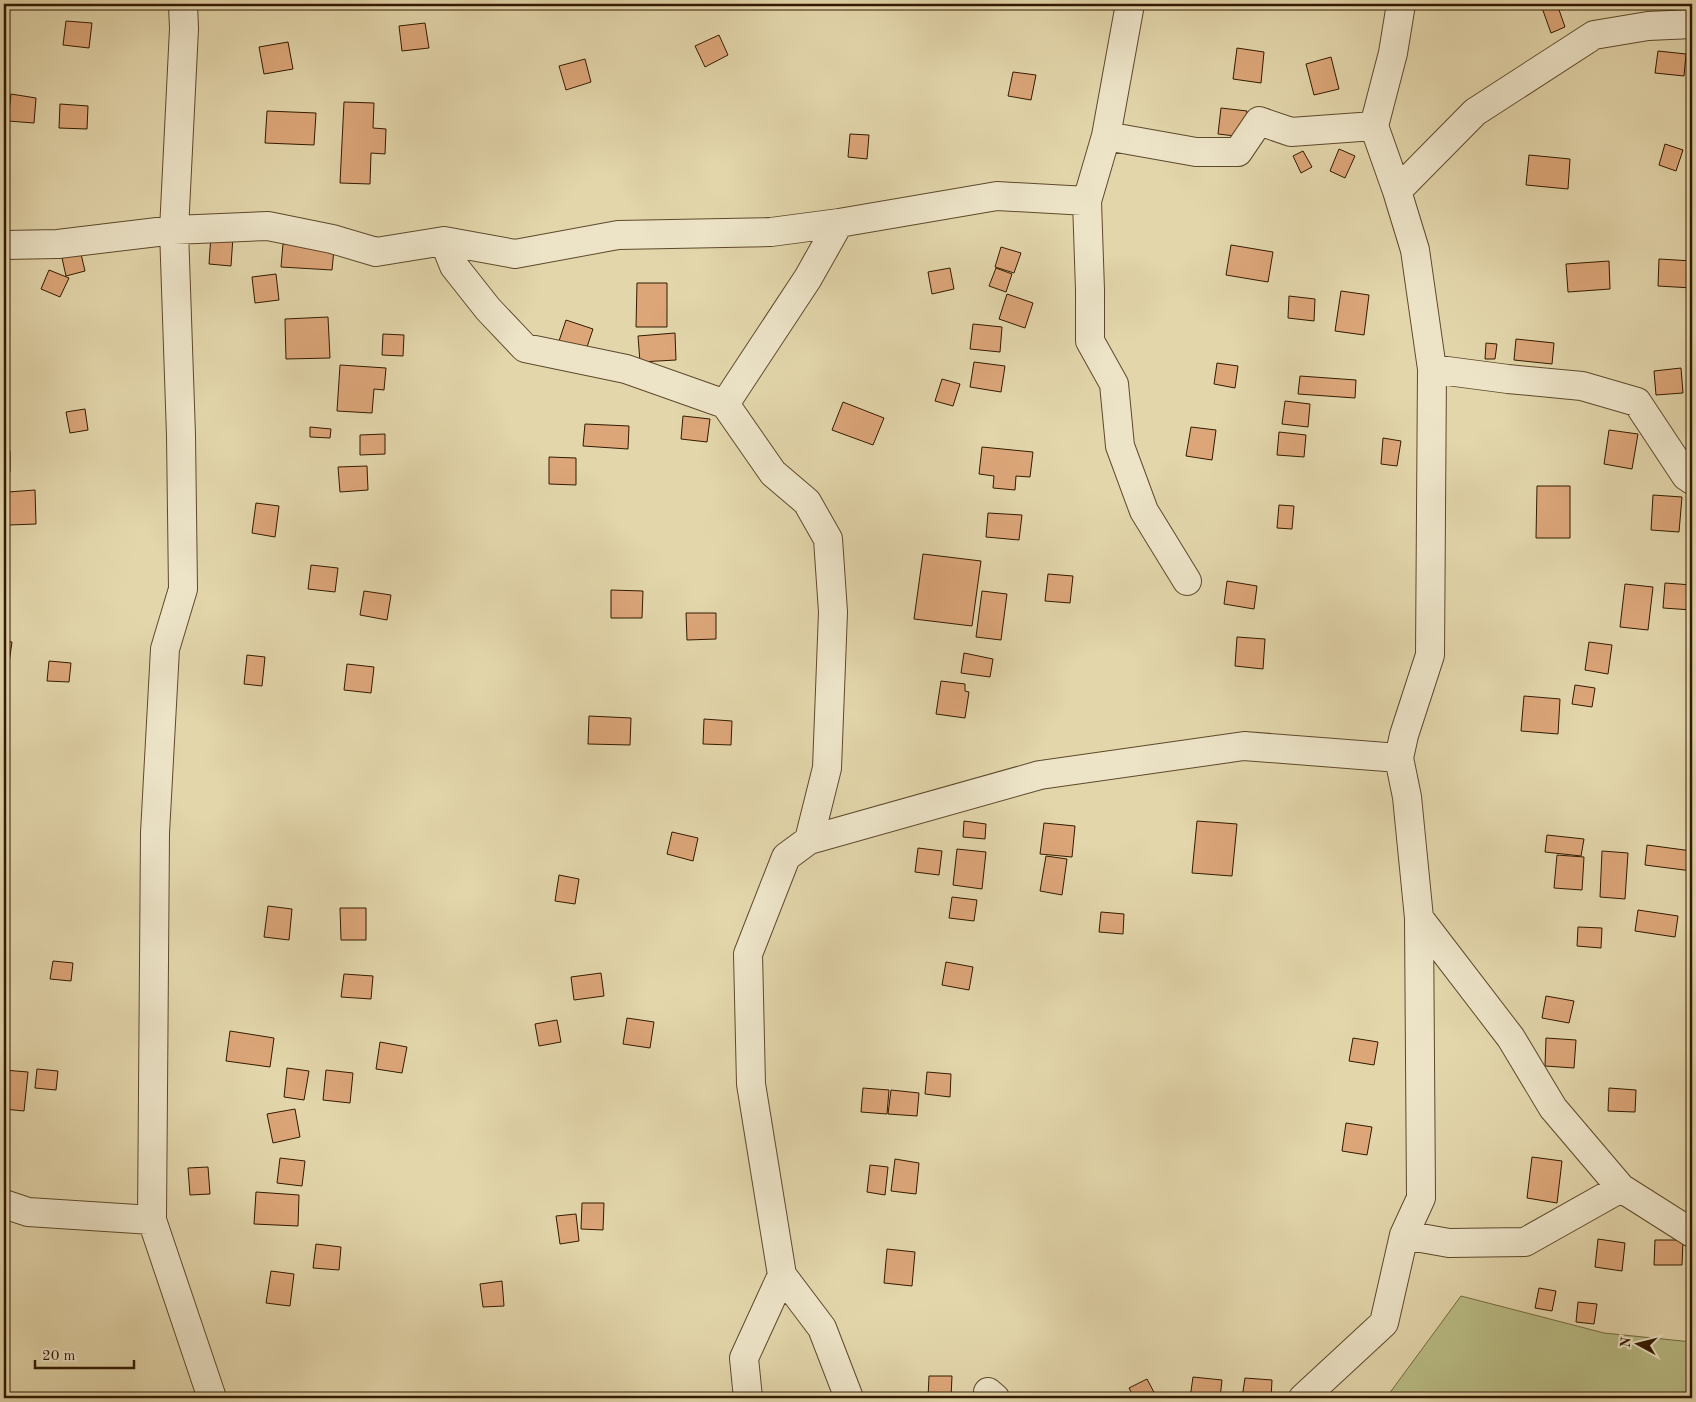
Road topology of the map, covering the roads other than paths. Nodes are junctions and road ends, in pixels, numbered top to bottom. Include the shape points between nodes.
1 (183, 4) edge
2 (1130, 4) edge
3 (1401, 4) edge
4 (1692, 24) edge
5 (1374, 126) junction
6 (1106, 136) junction
7 (1397, 191) junction
8 (1087, 200) junction
9 (839, 223) junction
10 (174, 230) junction
11 (444, 241) junction
12 (4, 245) edge
13 (1432, 369) junction
14 (725, 404) junction
15 (1692, 480) edge
16 (1187, 581) dead end
17 (1399, 758) junction
18 (809, 840) junction
19 (1419, 918) junction
20 (1621, 1188) junction
21 (4, 1204) edge
22 (152, 1220) junction
23 (1692, 1233) edge
24 (1404, 1235) junction
25 (782, 1275) junction
26 (212, 1398) edge
27 (748, 1398) edge
28 (849, 1398) edge
29 (1303, 1398) edge

1 - 10 street
2 - 6 street
3 - 5 street via 1393,53
4 - 7 street via 1648,26 1594,35 1475,112
5 - 6 street via 1291,132 1259,121 1238,152 1196,152
5 - 7 street
6 - 8 street
7 - 13 street via 1415,250
8 - 9 street via 997,196
8 - 16 street via 1090,341 1114,384 1120,446 1144,511
9 - 11 street via 771,232 618,235 515,254
9 - 14 street via 808,278
10 - 11 street via 268,226 376,252
10 - 12 street via 58,244
10 - 22 street via 184,589 164,649 155,833
11 - 14 street via 454,266 525,348 626,369
13 - 15 street via 1582,386 1637,402 1686,476
13 - 17 street via 1430,655
14 - 18 street via 773,474 808,502 828,539 833,612 827,768
17 - 18 street via 1244,746 1040,775
17 - 19 street
18 - 25 street via 786,856 748,954 751,1084
19 - 20 street via 1511,1038 1553,1108
19 - 24 street via 1421,1198
20 - 23 street
20 - 24 street via 1525,1242 1449,1243
21 - 22 street via 28,1212
22 - 26 street
24 - 29 street via 1384,1323
25 - 27 street via 744,1358
25 - 28 street via 822,1328

